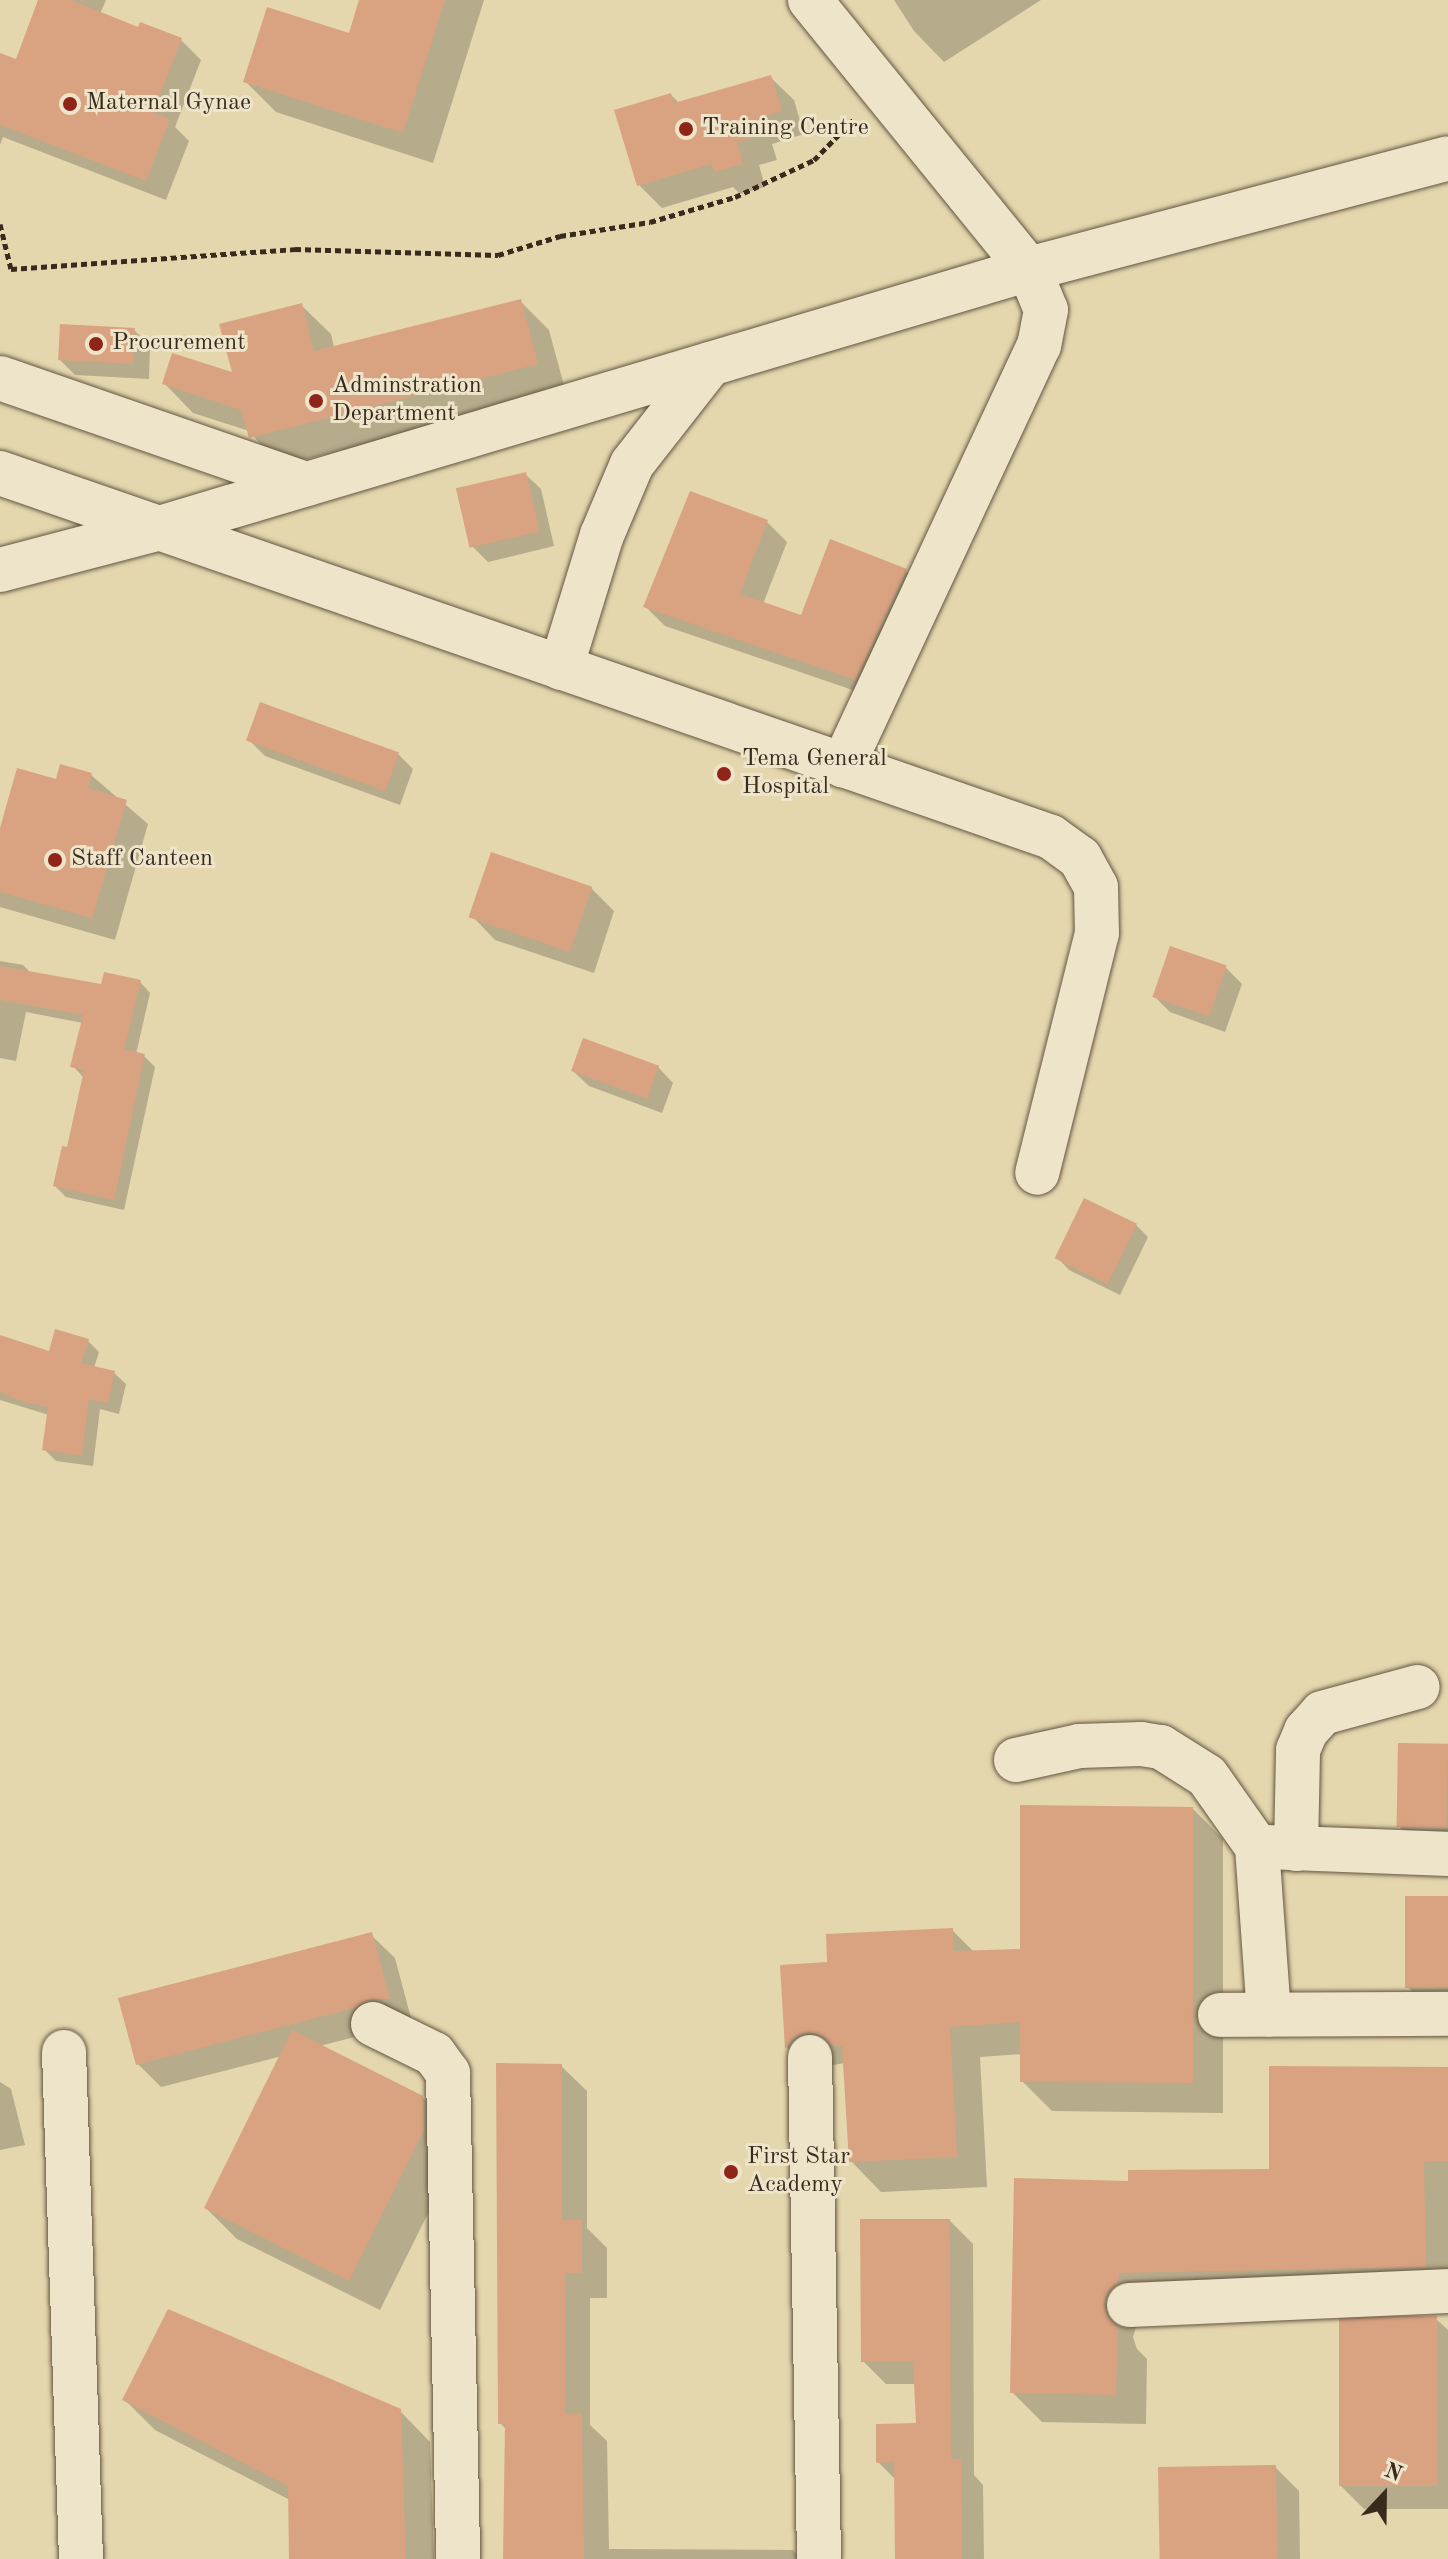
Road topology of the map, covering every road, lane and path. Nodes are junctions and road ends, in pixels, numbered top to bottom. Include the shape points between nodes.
1 (810, 0) edge
2 (882, 89) junction
3 (1448, 158) edge
4 (0, 224) edge
5 (1029, 269) junction
6 (710, 364) junction
7 (0, 378) edge
8 (0, 473) edge
9 (306, 484) junction
10 (156, 529) junction
11 (0, 570) edge
12 (561, 668) junction
13 (843, 766) junction
14 (1037, 1173) dead end
15 (1418, 1687) dead end
16 (1016, 1760) dead end
17 (1276, 1848) junction
18 (1448, 1854) edge
19 (1448, 2014) edge
20 (1220, 2015) dead end
21 (1269, 2015) junction
22 (373, 2024) dead end
23 (64, 2052) dead end
24 (810, 2057) dead end
25 (1448, 2291) edge
26 (1129, 2305) dead end
27 (81, 2559) edge
28 (458, 2559) edge
29 (819, 2559) edge

1 - 2 street
2 - 4 path via 814,160 735,197 650,222 560,236 498,255 295,249 11,269
2 - 5 street
3 - 5 street
5 - 6 street
5 - 13 street via 1046,310 1039,345
6 - 9 street
6 - 12 street via 632,464 602,535
7 - 9 street
8 - 10 street
9 - 10 street
10 - 11 street
10 - 12 street
12 - 13 street
13 - 14 street via 1051,837 1080,858 1096,887 1097,933
15 - 17 street via 1322,1713 1306,1731
16 - 17 street via 1079,1746 1161,1747 1207,1776
17 - 18 street
17 - 21 street
19 - 21 street
20 - 21 street
22 - 28 street via 434,2054 448,2073
23 - 27 street
24 - 29 street
25 - 26 street

